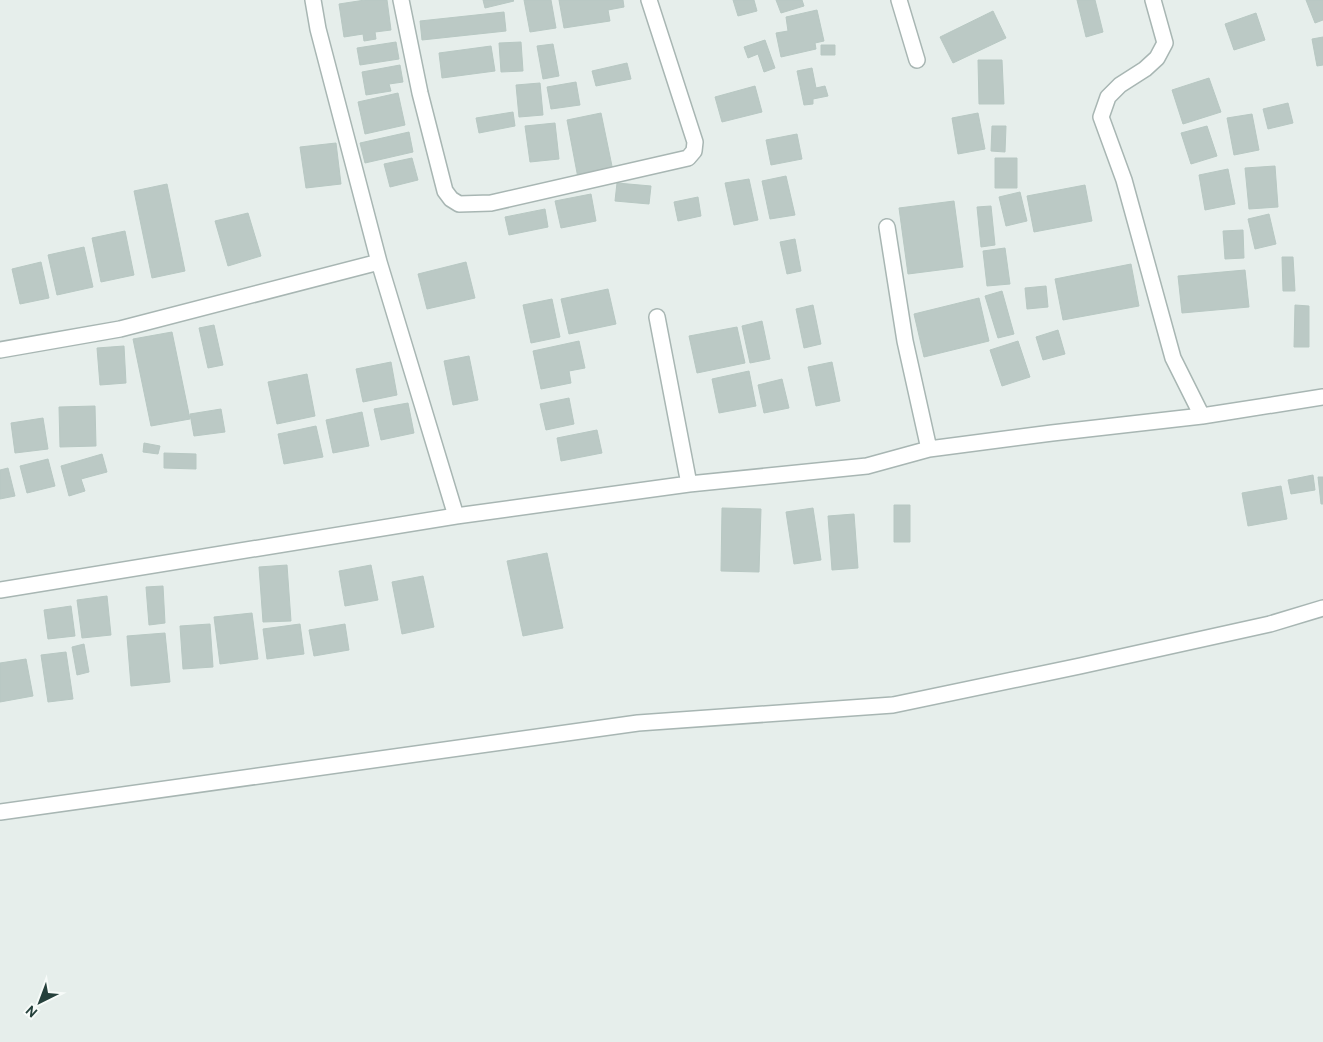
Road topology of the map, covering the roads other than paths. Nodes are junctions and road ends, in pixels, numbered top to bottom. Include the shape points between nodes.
1 (313, 0) edge
2 (401, 0) edge
3 (649, 0) edge
4 (899, 0) edge
5 (1153, 0) edge
6 (917, 60) dead end
7 (887, 227) dead end
8 (379, 262) junction
9 (657, 317) dead end
10 (0, 350) edge
11 (1323, 397) edge
12 (1202, 416) junction
13 (929, 450) junction
14 (689, 484) junction
15 (456, 516) junction
16 (0, 590) edge
17 (1323, 608) edge
18 (0, 812) edge

1 - 8 street
2 - 3 street via 445,191 459,204 491,203 688,158 694,151 694,142
4 - 6 street
5 - 12 street via 1165,43 1157,58 1108,97 1101,117 1124,180 1173,358
7 - 13 street via 905,341
8 - 10 street via 120,329
8 - 15 street
9 - 14 street
11 - 12 street
12 - 13 street
13 - 14 street via 867,466
14 - 15 street
15 - 16 street
17 - 18 street via 1270,624 894,705 638,723

